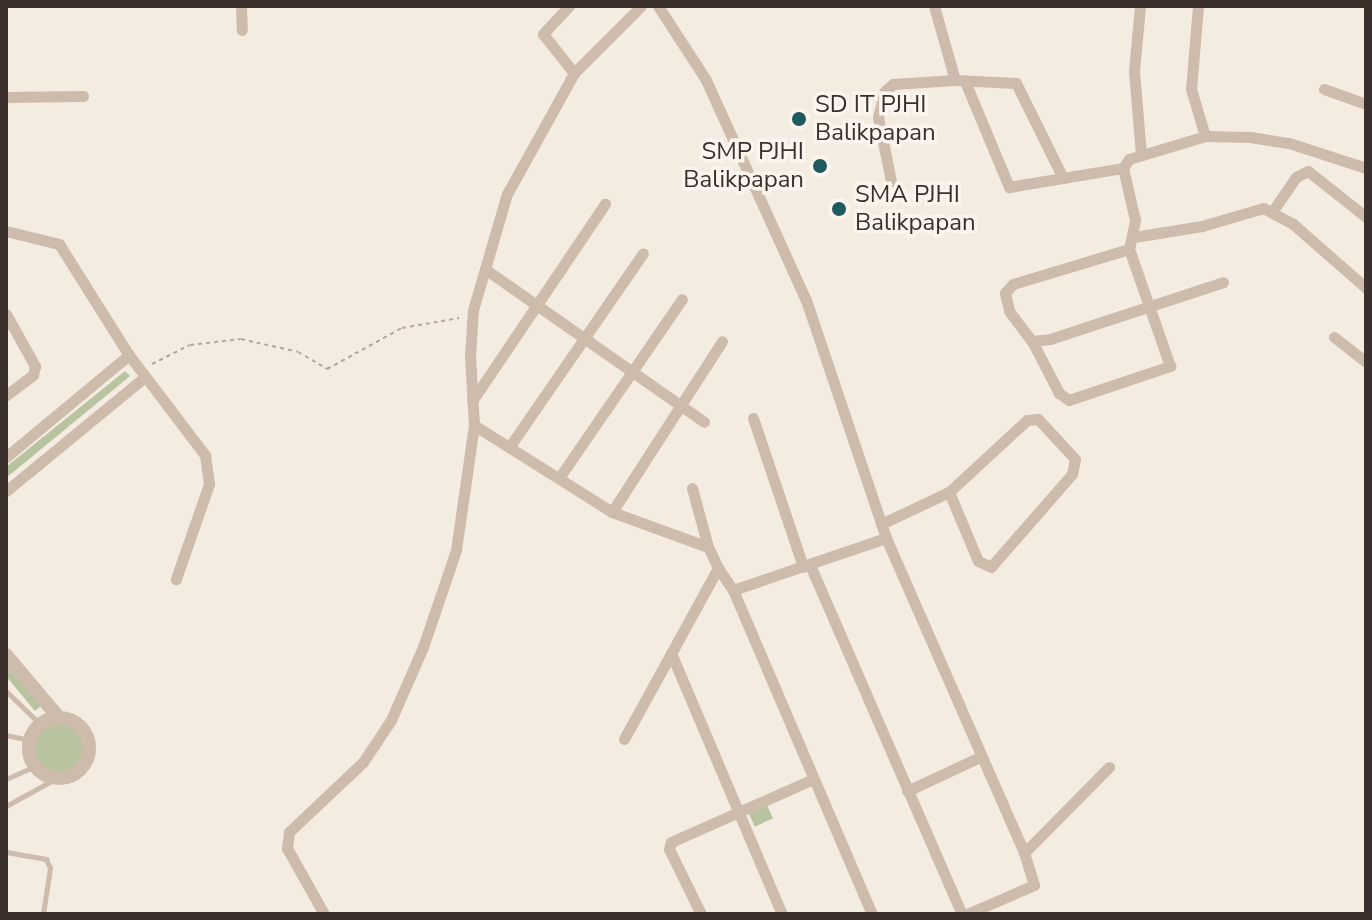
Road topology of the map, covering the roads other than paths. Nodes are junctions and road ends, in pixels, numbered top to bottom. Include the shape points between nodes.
1 (241, 6) edge
2 (569, 6) edge
3 (641, 6) edge
4 (658, 6) edge
5 (934, 6) edge
6 (1140, 6) edge
7 (1198, 6) edge
8 (242, 30) dead end
9 (574, 73) junction
10 (961, 82) junction
11 (1324, 89) dead end
12 (83, 96) dead end
13 (6, 97) edge
14 (1366, 104) edge
15 (1205, 136) junction
16 (1141, 155) junction
17 (1123, 168) junction
18 (1366, 168) edge
19 (1063, 178) junction
20 (891, 181) dead end
21 (605, 204) dead end
22 (1272, 212) junction
23 (1366, 217) edge
24 (6, 231) edge
25 (1134, 237) junction
26 (1129, 249) junction
27 (643, 253) dead end
28 (485, 269) junction
29 (1223, 282) dead end
30 (1366, 288) edge
31 (682, 299) dead end
32 (537, 304) junction
33 (1151, 308) junction
34 (6, 314) edge
35 (585, 337) junction
36 (1334, 337) dead end
37 (722, 341) dead end
38 (1032, 341) junction
39 (129, 355) junction
40 (1366, 362) edge
41 (632, 369) junction
42 (144, 375) junction
43 (6, 395) edge
44 (472, 401) junction
45 (679, 402) junction
46 (753, 418) dead end
47 (704, 422) dead end
48 (474, 425) junction
49 (510, 446) junction
50 (6, 457) edge
51 (559, 478) junction
52 (692, 488) dead end
53 (6, 491) edge
54 (949, 492) junction
55 (612, 512) junction
56 (881, 524) junction
57 (886, 538) junction
58 (708, 547) junction
59 (807, 566) junction
60 (718, 568) junction
61 (176, 579) dead end
62 (733, 590) junction
63 (671, 653) junction
64 (6, 655) edge
65 (6, 691) edge
66 (59, 718) junction
67 (40, 724) junction
68 (6, 735) edge
69 (624, 739) dead end
70 (30, 740) junction
71 (980, 757) junction
72 (35, 766) junction
73 (1109, 767) dead end
74 (57, 778) junction
75 (6, 779) edge
76 (811, 780) junction
77 (907, 791) junction
78 (6, 806) edge
79 (737, 811) junction
80 (6, 852) edge
81 (1024, 853) junction
82 (43, 914) edge
83 (324, 914) edge
84 (701, 914) edge
85 (782, 914) edge
86 (872, 914) edge
87 (965, 914) edge

1 - 8 street
2 - 9 street via 543,34
3 - 9 street
4 - 56 street via 706,80 806,300
5 - 10 street
6 - 16 street via 1134,61
7 - 15 street via 1191,89
9 - 28 street via 507,194
10 - 19 street via 1016,83
10 - 19 street via 1006,184
10 - 20 street via 893,84 885,91 878,117
11 - 14 street
12 - 13 street
15 - 16 street
15 - 18 street via 1289,143
16 - 17 street
17 - 19 street
17 - 25 street
21 - 32 street
22 - 23 street via 1296,177 1308,171
22 - 25 street via 1263,208 1202,226
22 - 30 street
24 - 39 street via 59,244
25 - 26 street
26 - 33 street
26 - 38 street via 1008,288 1009,311
27 - 35 street
28 - 32 street
28 - 44 street via 472,318
29 - 33 street
31 - 41 street
32 - 35 street
32 - 44 street
33 - 38 street via 1085,331
33 - 38 street via 1170,366 1069,400 1059,393
34 - 43 street via 35,366 33,375
35 - 41 street
35 - 49 street
36 - 40 street
37 - 45 street
39 - 42 street
39 - 50 street
41 - 45 street
41 - 51 street
42 - 53 street
42 - 61 street via 197,443 209,468 209,484
44 - 48 street
45 - 47 street
45 - 55 street
46 - 59 street
48 - 49 street
48 - 83 street via 456,550 397,707 363,762 289,832 287,848
49 - 51 street
51 - 55 street
52 - 58 street
54 - 54 street via 978,561 991,567 1072,474 1075,459 1038,419 1027,420
54 - 56 street
55 - 58 street
56 - 57 street
57 - 59 street
57 - 71 street
58 - 60 street
59 - 62 street
59 - 77 street
60 - 62 street
60 - 63 street
62 - 76 street
63 - 69 street
63 - 79 street
64 - 66 street
65 - 67 lane
66 - 67 street
66 - 74 street via 83,729 89,752 81,769
67 - 70 street
68 - 70 lane
70 - 72 street
71 - 77 street
71 - 81 street
72 - 74 street
72 - 75 lane
73 - 81 street
74 - 78 lane
76 - 79 street
76 - 86 street
77 - 87 street
79 - 84 street via 671,842 669,849
79 - 85 street
80 - 82 lane via 46,859 50,868
81 - 87 street via 1034,885

